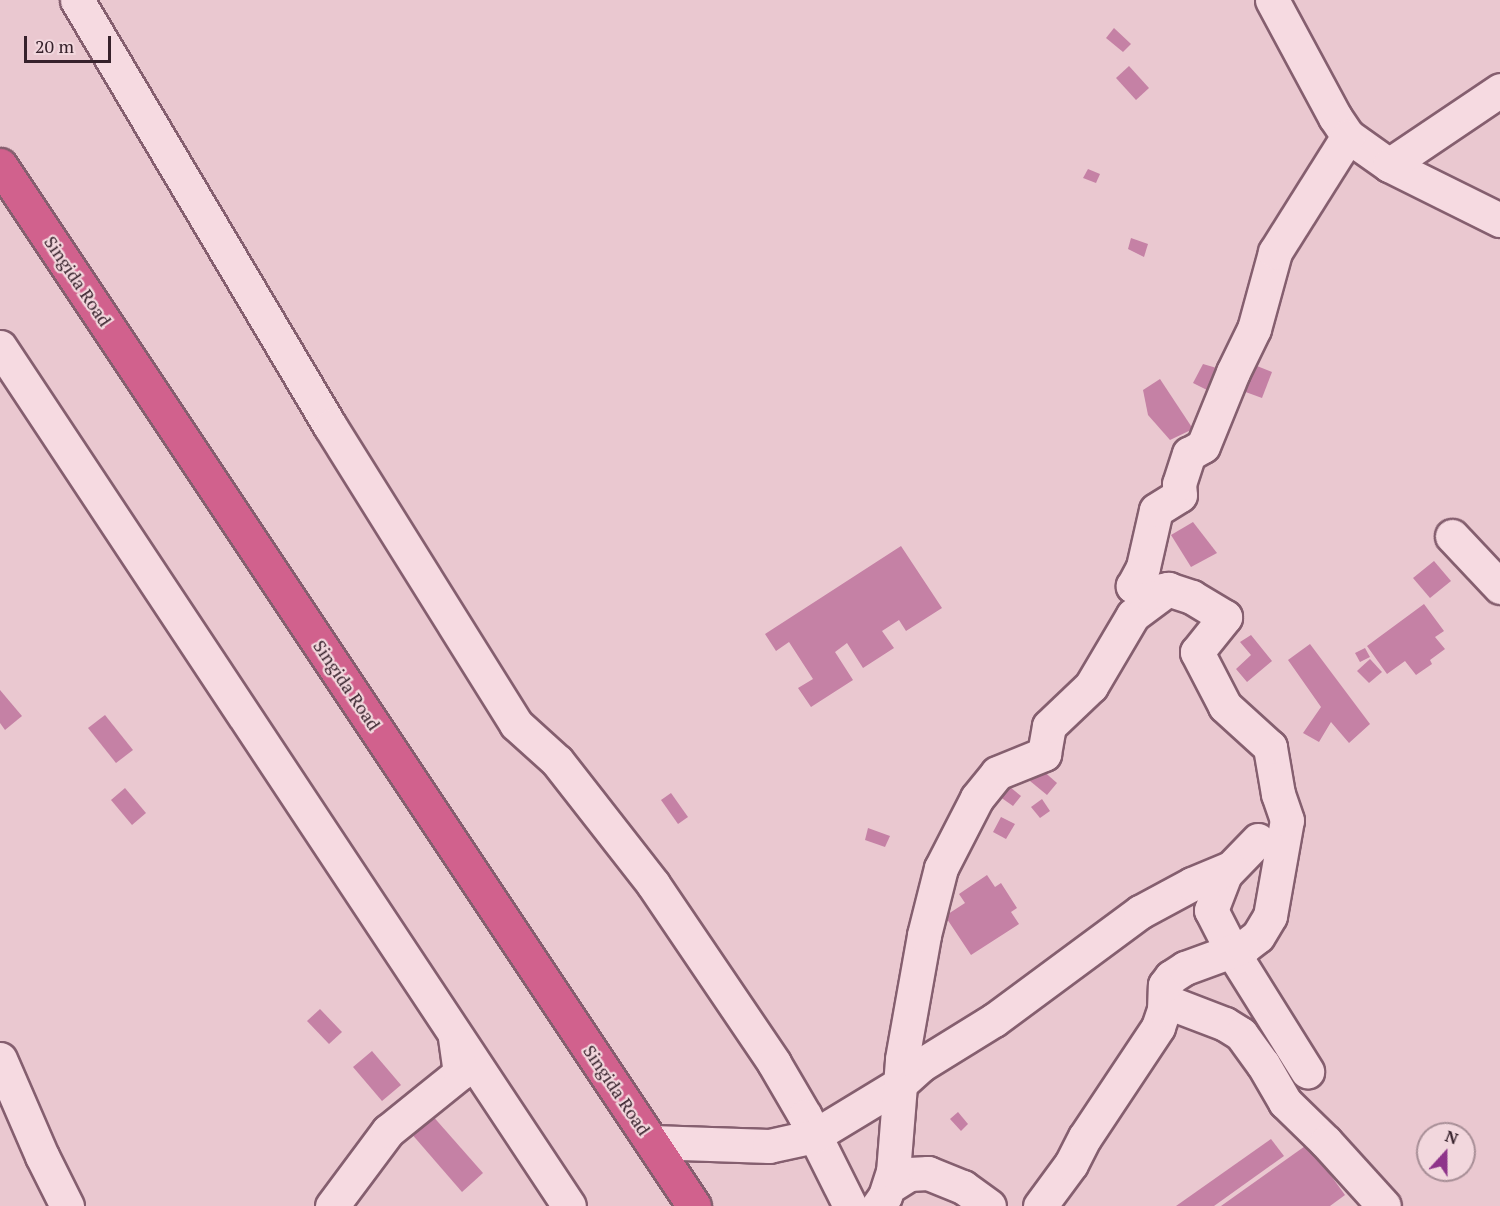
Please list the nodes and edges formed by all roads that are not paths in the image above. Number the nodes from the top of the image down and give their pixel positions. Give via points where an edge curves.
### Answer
1 (76, 0) edge
2 (1272, 0) edge
3 (1500, 90) edge
4 (1348, 136) junction
5 (0, 165) edge
6 (1389, 165) junction
7 (1500, 220) edge
8 (0, 347) edge
9 (1452, 536) dead end
10 (1500, 587) edge
11 (1168, 589) junction
12 (1258, 840) dead end
13 (1230, 868) junction
14 (1232, 951) junction
15 (1165, 1001) junction
16 (454, 1036) junction
17 (0, 1059) edge
18 (1307, 1071) dead end
19 (900, 1084) junction
20 (814, 1136) junction
21 (652, 1142) junction
22 (884, 1196) edge
23 (68, 1206) edge
24 (332, 1206) edge
25 (570, 1206) edge
26 (694, 1206) edge
27 (850, 1206) edge
28 (989, 1206) edge
29 (1040, 1206) edge
30 (1384, 1206) edge

1 - 20 street via 330,426 516,724 557,761 653,884 774,1064
2 - 4 street
3 - 6 street
4 - 6 street
4 - 11 street via 1275,252 1254,329 1203,446 1189,454 1179,484 1180,495 1156,510 1143,567 1133,586 1148,593
5 - 21 highway, Singida Road
6 - 7 street
8 - 16 street
9 - 10 street
11 - 14 street via 1192,597 1225,617 1197,652 1225,706 1270,747 1287,820 1270,916 1258,936
11 - 19 street via 1132,615 1091,686 1049,726 1044,754 997,773 977,798 957,834 932,895
12 - 13 street
13 - 14 street via 1211,910
13 - 19 street via 1140,912 994,1020 921,1065
14 - 15 street via 1171,977 1165,986
14 - 18 street
15 - 29 street via 1158,1027
15 - 30 street via 1241,1034 1285,1102
16 - 24 street via 460,1073 387,1131
16 - 25 street
17 - 23 street
19 - 20 street
19 - 22 street via 893,1172
20 - 21 street via 769,1146
20 - 27 street
21 - 26 highway, Singida Road
22 - 28 street via 909,1174 928,1173 963,1188

